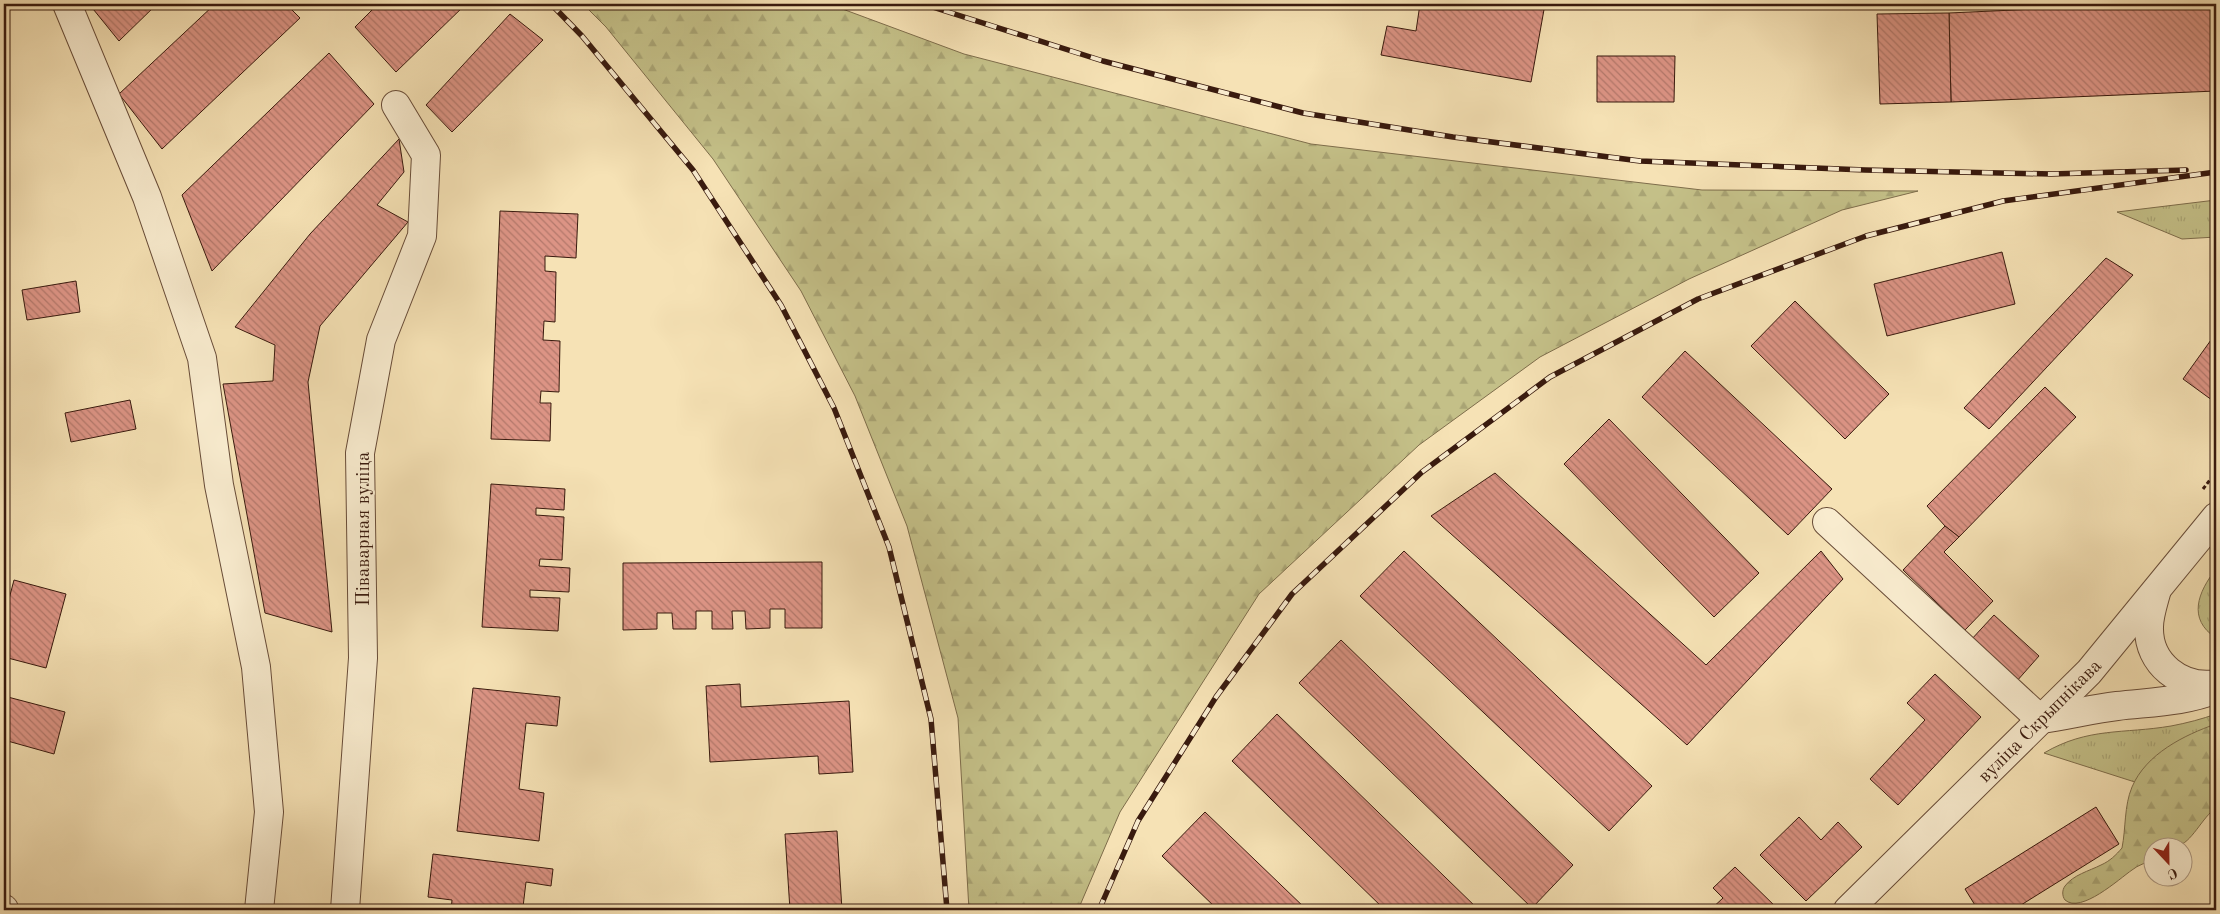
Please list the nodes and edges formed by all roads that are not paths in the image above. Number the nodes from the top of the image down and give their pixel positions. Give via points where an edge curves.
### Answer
1 (67, 4) edge
2 (396, 104) dead end
3 (2216, 517) edge
4 (1827, 522) dead end
5 (2158, 589) junction
6 (2216, 684) edge
7 (2216, 689) edge
8 (2040, 719) junction
9 (259, 910) edge
10 (345, 910) edge
11 (1848, 910) edge

1 - 9 street via 147,197 202,358 220,485 256,667 269,812
2 - 10 street, Піваварная вуліца via 426,155 422,236 381,340 360,453 363,658
3 - 5 street, вуліца Скрыпнікава
4 - 8 street
5 - 6 street via 2148,627 2150,644 2158,661 2172,675 2191,684
5 - 8 street, вуліца Скрыпнікава via 2089,672
7 - 8 street via 2188,698
8 - 11 street, вуліца Скрыпнікава

